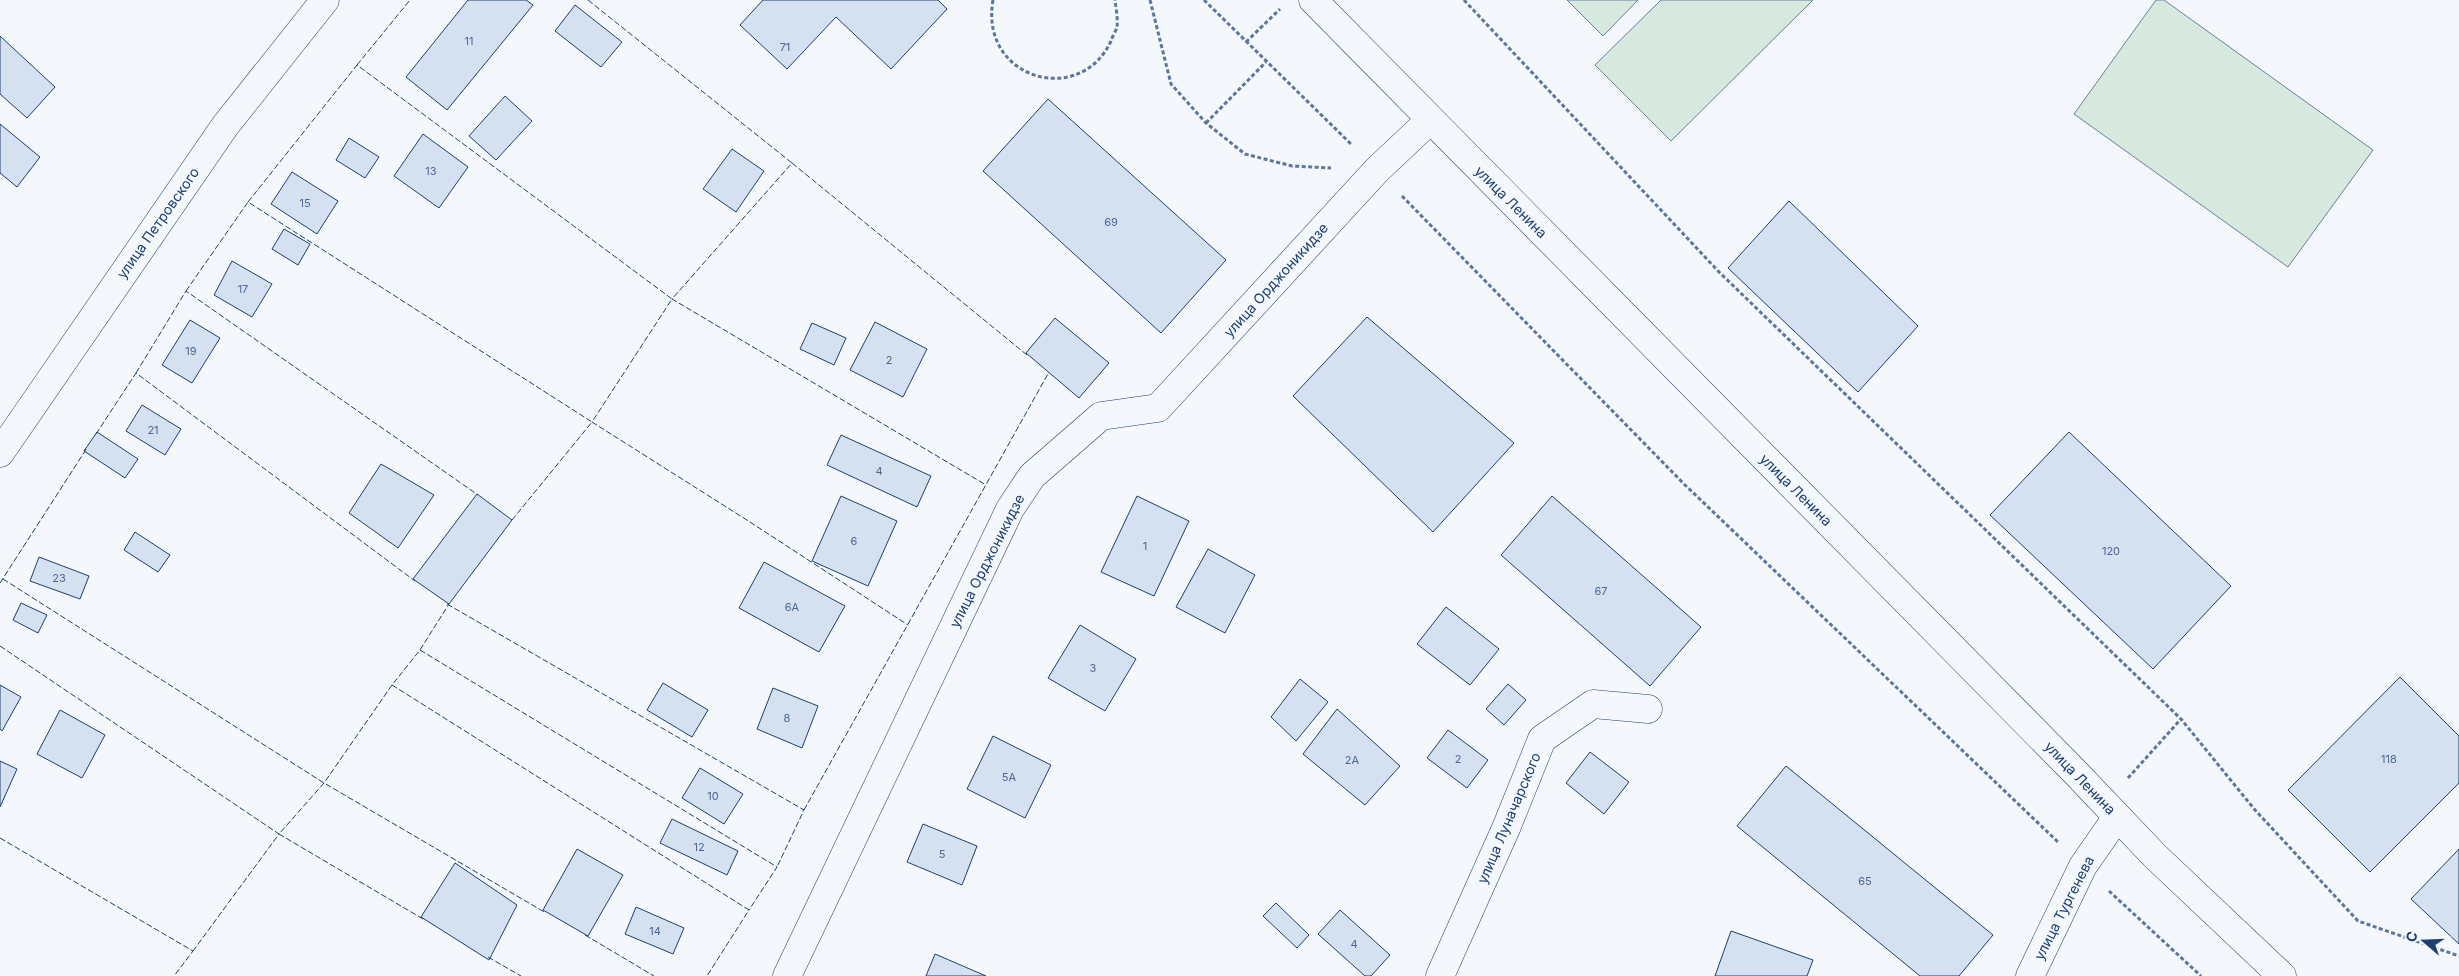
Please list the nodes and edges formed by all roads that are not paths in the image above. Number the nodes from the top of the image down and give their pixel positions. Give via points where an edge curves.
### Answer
1 (325, 0) edge
2 (1312, 0) edge
3 (1430, 120) junction
4 (0, 453) edge
5 (1648, 709) dead end
6 (2117, 817) junction
7 (787, 976) edge
8 (1440, 976) edge
9 (2030, 976) edge
10 (2282, 976) edge

1 - 4 street, улица Петровского via 225,126
2 - 3 street, улица Ленина
3 - 6 street, улица Ленина
3 - 7 street, улица Орджоникидзе via 1377,170 1158,408 1101,416 1032,476 1010,509
5 - 8 street, улица Луначарского via 1593,704 1542,739
6 - 9 street, улица Тургенева via 2083,866
6 - 10 street, улица Ленина

